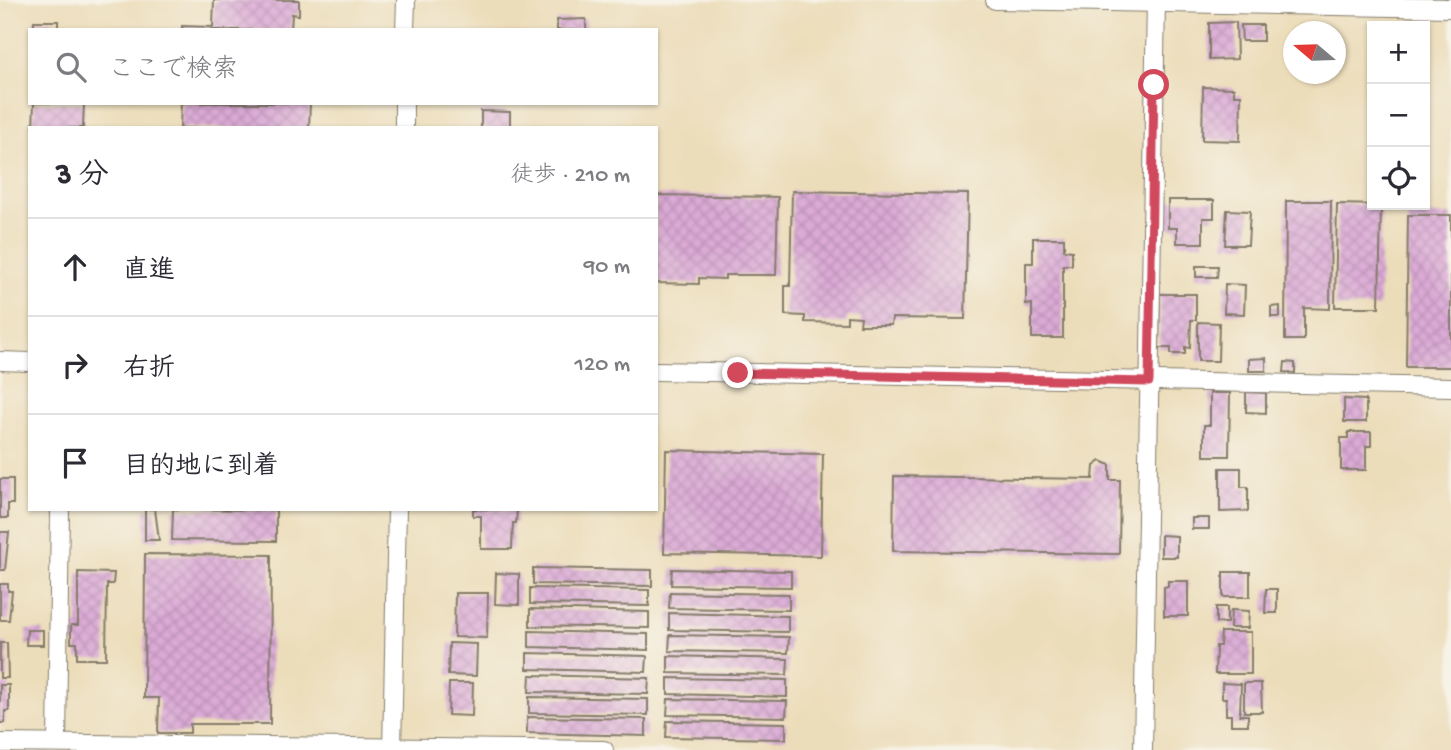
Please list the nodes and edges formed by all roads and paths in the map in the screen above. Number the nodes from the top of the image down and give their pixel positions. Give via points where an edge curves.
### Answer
1 (405, 0) edge
2 (995, 0) edge
3 (1156, 2) edge
4 (1451, 8) edge
5 (405, 28) edge
6 (404, 105) edge
7 (404, 126) edge
8 (0, 361) edge
9 (28, 362) edge
10 (658, 371) edge
11 (1149, 382) junction
12 (1451, 387) edge
13 (60, 511) edge
14 (397, 511) edge
15 (0, 743) edge
16 (57, 743) junction
17 (392, 748) edge
18 (604, 750) edge
19 (1143, 750) edge

1 - 5 street
2 - 3 street
3 - 4 street
3 - 11 street
6 - 7 street
8 - 9 street
10 - 11 street
11 - 12 street
11 - 19 street
13 - 16 street
14 - 17 street
15 - 16 street
16 - 17 street
17 - 18 street

